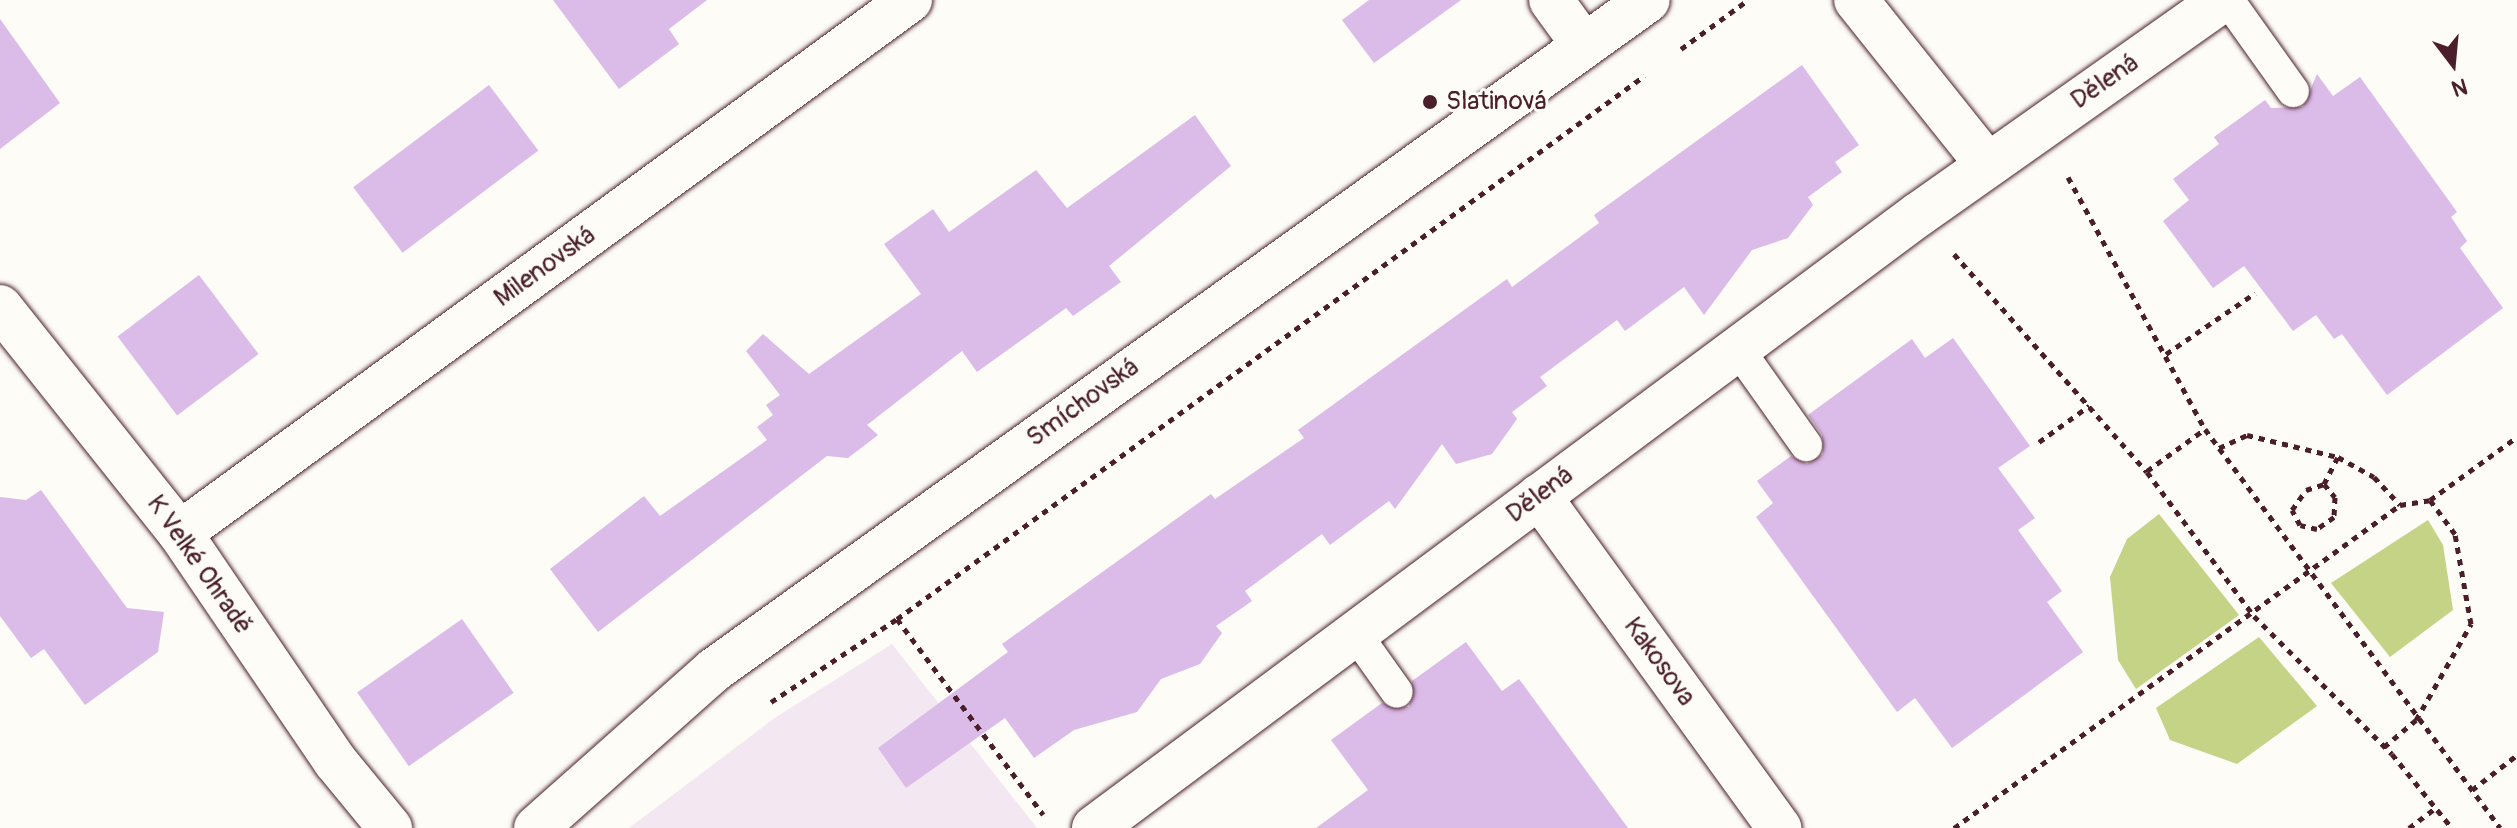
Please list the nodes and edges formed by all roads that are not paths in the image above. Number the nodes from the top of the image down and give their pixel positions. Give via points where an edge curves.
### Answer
1 (910, 0) edge
2 (1551, 0) edge
3 (1648, 0) edge
4 (1856, 0) edge
5 (2225, 0) edge
6 (1583, 44) junction
7 (2293, 91) dead end
8 (1987, 164) junction
9 (0, 307) edge
10 (1738, 349) junction
11 (1806, 445) dead end
12 (1539, 496) junction
13 (180, 533) junction
14 (1355, 633) junction
15 (1397, 692) dead end
16 (390, 828) edge
17 (536, 828) edge
18 (1094, 828) edge
19 (1779, 828) edge

1 - 13 street, Milenovská
2 - 6 street
3 - 6 street, Smíchovská
4 - 8 street
5 - 7 lane
5 - 8 street, Dělená
6 - 17 street, Smíchovská via 714,670
8 - 10 street, Dělená
9 - 13 street, K Velké Ohradě
10 - 11 lane
10 - 12 street, Dělená
12 - 14 street, Dělená
12 - 19 street, Kakosova
13 - 16 street, K Velké Ohradě via 335,761
14 - 15 lane
14 - 18 street, Dělená

